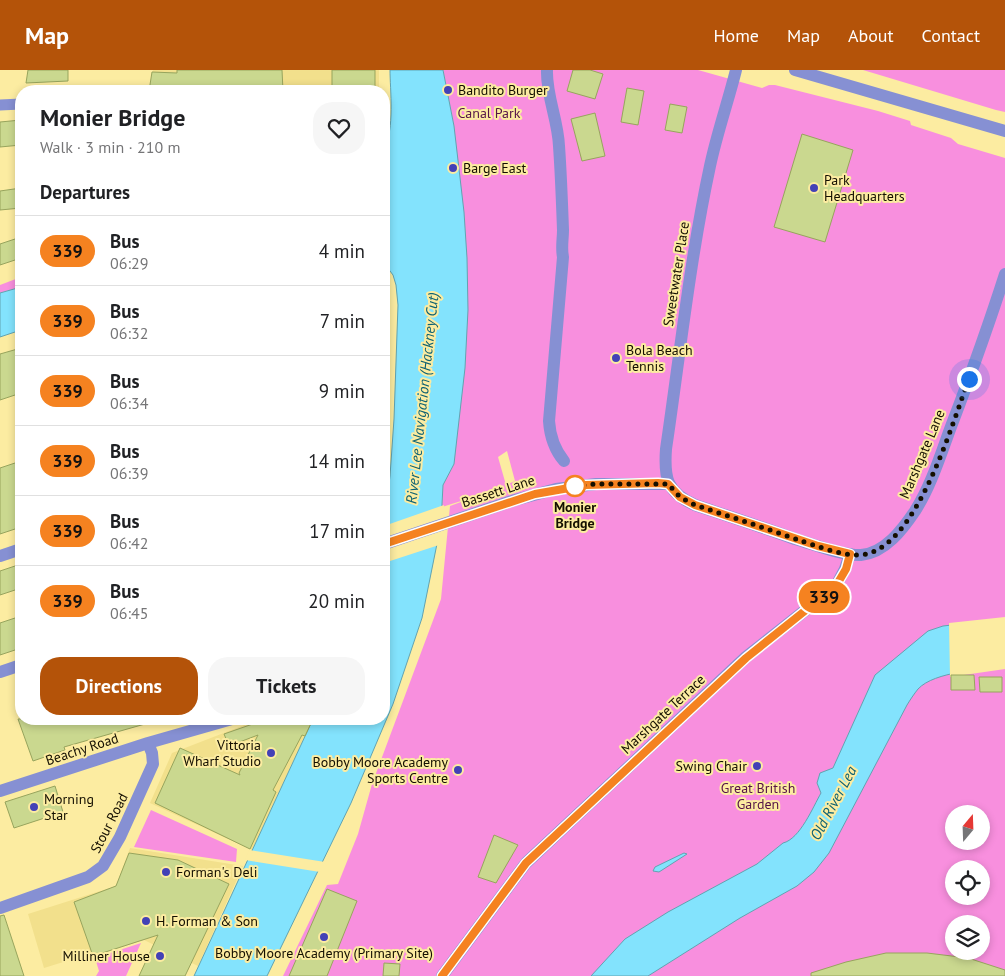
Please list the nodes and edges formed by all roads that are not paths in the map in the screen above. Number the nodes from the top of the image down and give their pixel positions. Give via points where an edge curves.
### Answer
1 (547, 70) edge
2 (736, 70) edge
3 (795, 70) edge
4 (15, 105) edge
5 (0, 106) edge
6 (1005, 131) edge
7 (1005, 274) edge
8 (564, 461) dead end
9 (668, 484) junction
10 (390, 542) edge
11 (15, 551) edge
12 (850, 554) junction
13 (0, 556) edge
14 (15, 666) edge
15 (0, 672) edge
16 (211, 725) edge
17 (148, 743) junction
18 (0, 791) edge
19 (0, 908) edge
20 (442, 976) edge

1 - 8 street via 558,128 563,232 548,421 554,445
2 - 9 street, Sweetwater Place via 710,166 691,268 666,449
3 - 6 street
4 - 5 street
7 - 12 street, Marshgate Lane via 972,371 924,494 903,527 882,547 873,553
9 - 10 street, Bassett Lane via 596,484 535,494
9 - 12 street via 680,497 695,505
11 - 13 street
12 - 20 street, Marshgate Terrace via 836,586 746,658 526,863
14 - 15 street
16 - 17 street, Beachy Road
17 - 18 street, Beachy Road
17 - 19 street, Stour Road via 153,764 120,838 103,866 88,877

